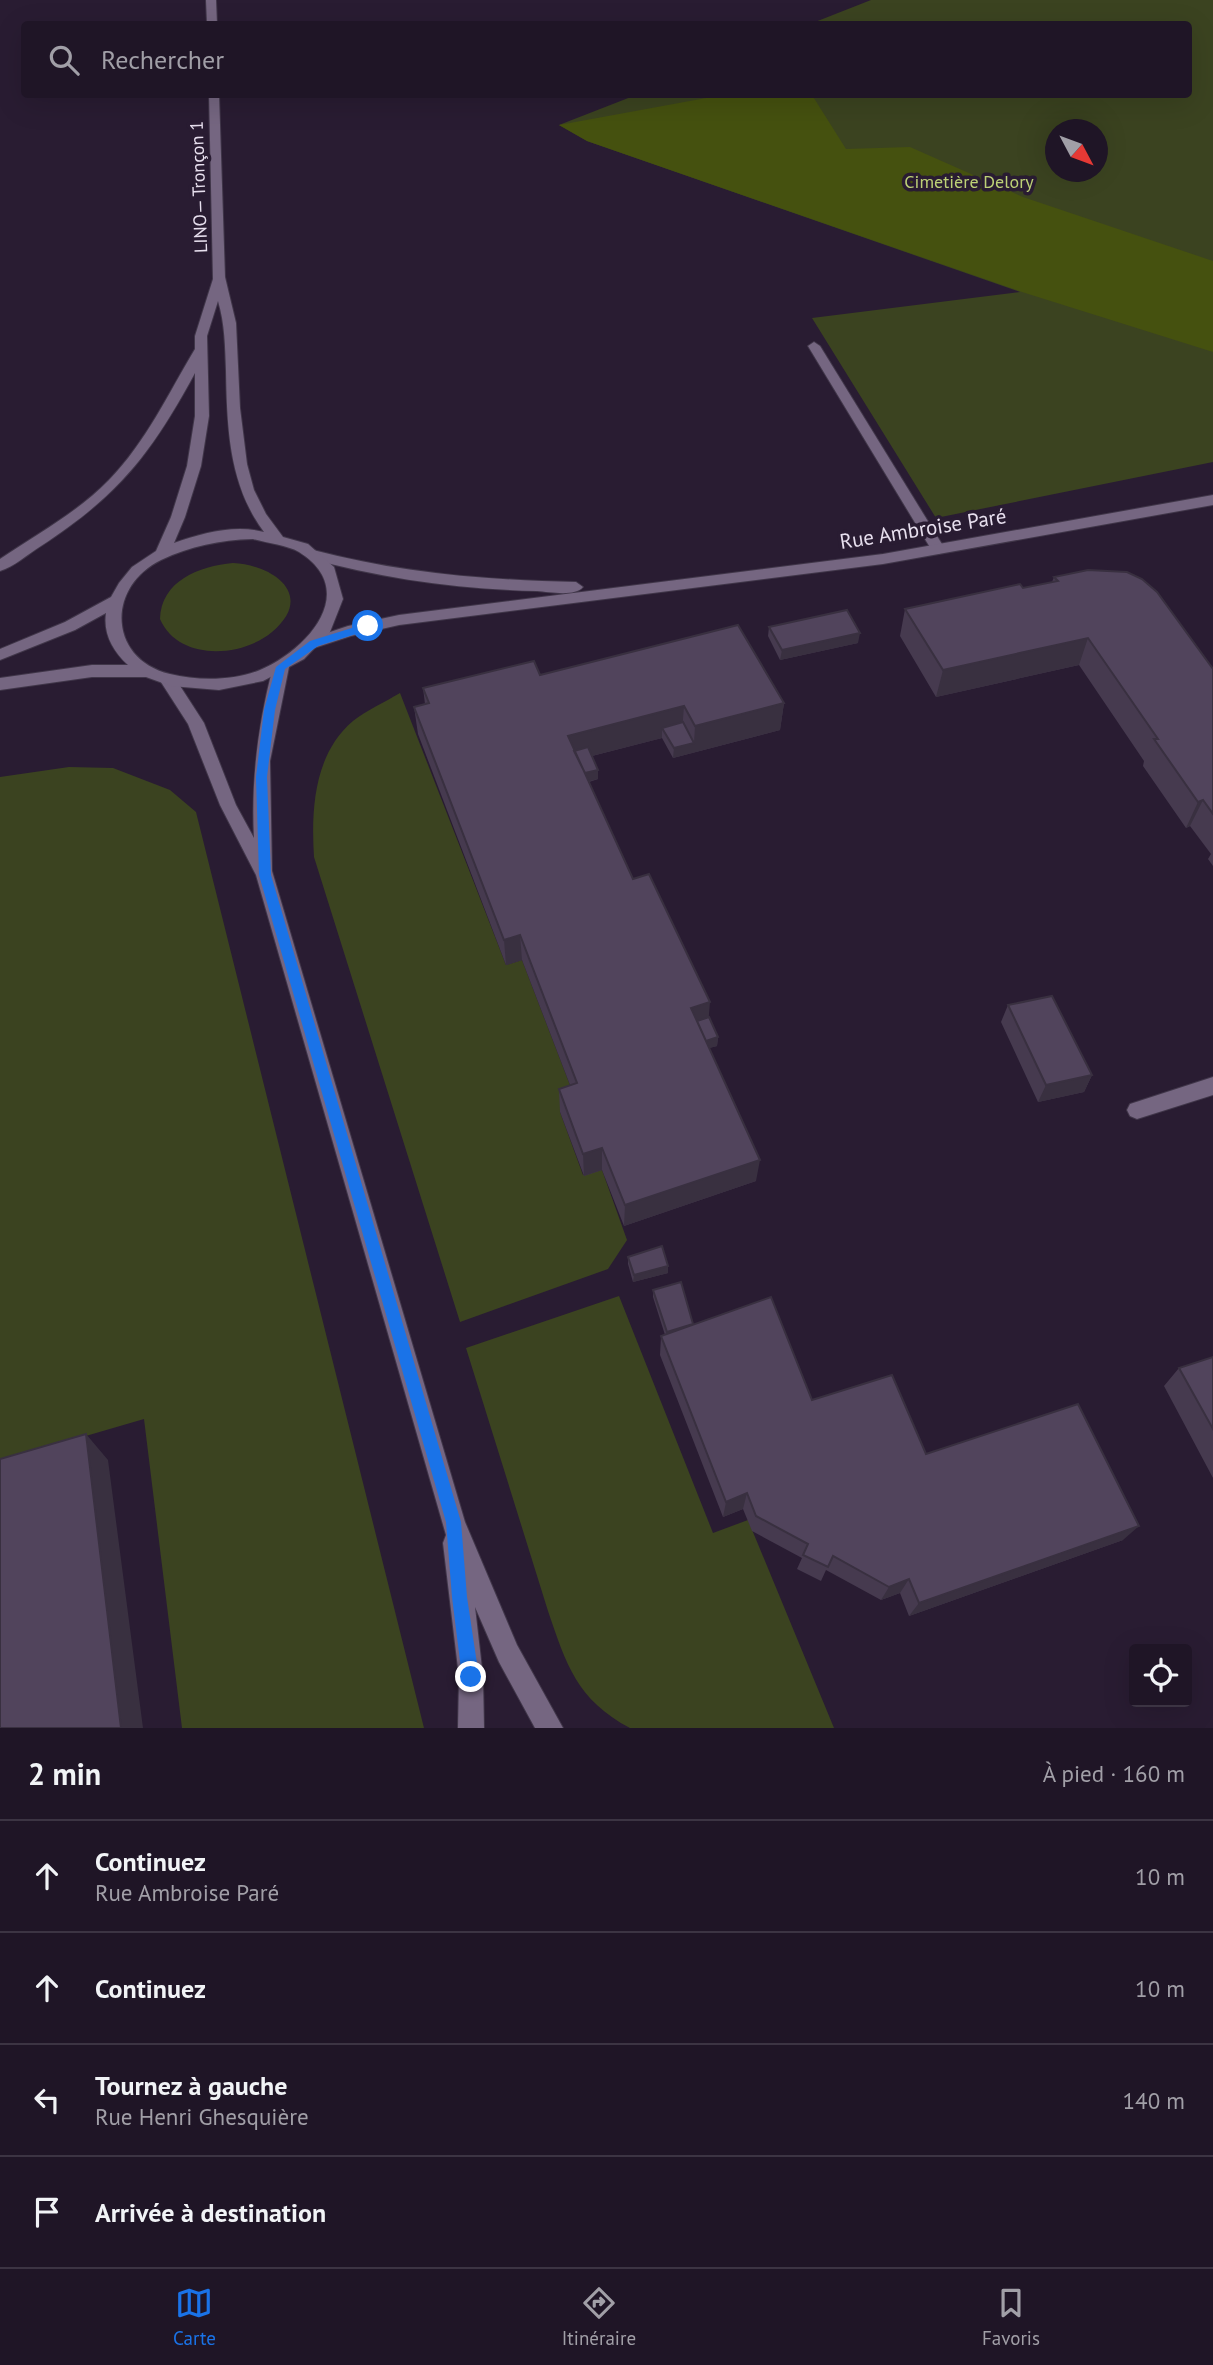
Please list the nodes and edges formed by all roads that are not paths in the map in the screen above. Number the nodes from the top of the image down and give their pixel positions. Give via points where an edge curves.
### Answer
1 (211, 0) edge
2 (212, 21) edge
3 (214, 98) edge
4 (219, 279) junction
5 (814, 346) dead end
6 (200, 351) junction
7 (1213, 500) edge
8 (276, 538) junction
9 (938, 549) junction
10 (161, 555) junction
11 (313, 555) junction
12 (0, 566) edge
13 (639, 588) junction
14 (116, 601) junction
15 (314, 643) junction
16 (0, 655) edge
17 (281, 667) junction
18 (147, 671) junction
19 (167, 679) junction
20 (0, 684) edge
21 (265, 875) junction
22 (1213, 1086) edge
23 (1137, 1110) dead end
24 (453, 1522) junction
25 (471, 1728) edge
26 (550, 1728) edge

1 - 2 main road
3 - 4 main road, LINO— Tronçon 1
4 - 6 main road via 203,323
4 - 8 main road via 230,322 235,435 243,475 253,507
5 - 9 main road
6 - 10 main road via 201,433 185,499
6 - 12 main road via 127,469 82,509
7 - 9 main road, Rue Ambroise Paré
8 - 10 main road via 218,536
8 - 11 main road
9 - 13 main road, Rue Ambroise Paré
10 - 14 main road via 133,576
11 - 13 main road, Rue Ambroise Paré via 364,570 492,586
11 - 15 main road via 335,588 327,628
13 - 15 main road, Rue Ambroise Paré via 399,620
14 - 16 main road
14 - 18 main road via 115,636 123,652
15 - 17 main road
17 - 19 main road via 224,684
17 - 21 main road via 261,777
18 - 19 main road
18 - 20 main road via 92,671
19 - 21 main road via 196,723 228,805
21 - 24 main road
22 - 23 main road
24 - 25 main road via 471,1677
24 - 26 main road via 483,1601

